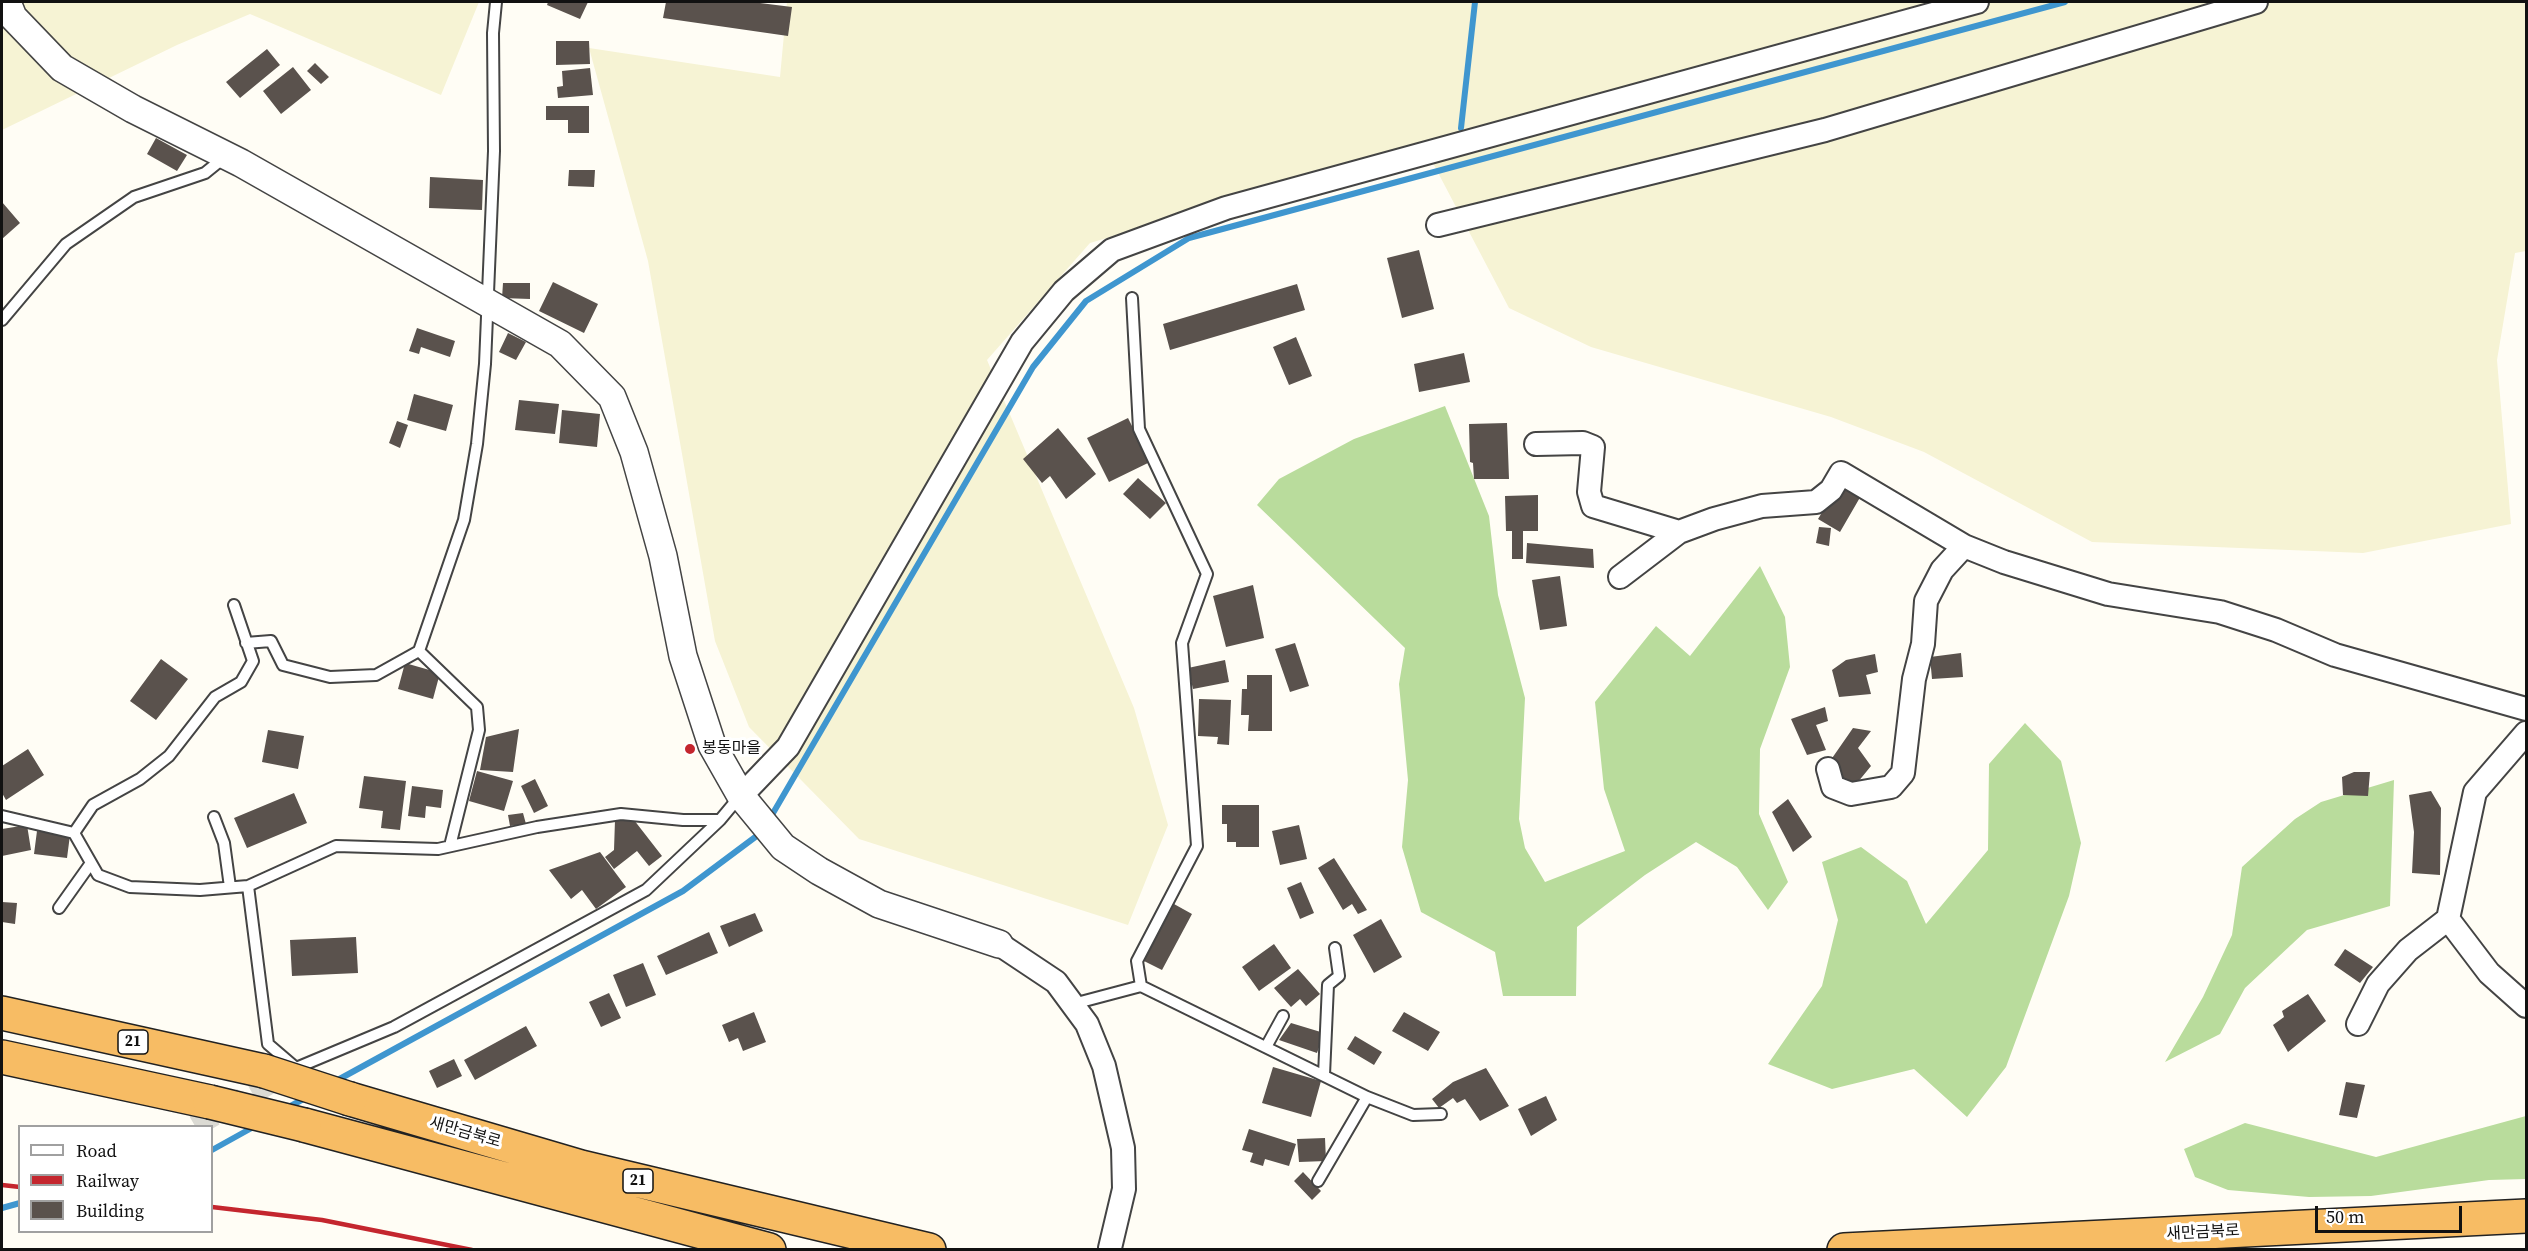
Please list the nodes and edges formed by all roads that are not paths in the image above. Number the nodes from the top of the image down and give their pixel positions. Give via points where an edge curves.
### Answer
1 (7, 2) edge
2 (496, 2) edge
3 (1977, 2) edge
4 (2256, 2) edge
5 (227, 156) junction
6 (1438, 225) dead end
7 (1132, 298) dead end
8 (487, 303) junction
9 (2, 320) edge
10 (1536, 444) dead end
11 (1679, 532) junction
12 (1964, 546) junction
13 (1620, 577) dead end
14 (234, 605) dead end
15 (246, 643) junction
16 (419, 651) junction
17 (2526, 710) edge
18 (2526, 733) edge
19 (1828, 769) dead end
20 (741, 796) junction
21 (2, 816) edge
22 (214, 817) dead end
23 (720, 820) junction
24 (74, 833) junction
25 (450, 846) junction
26 (91, 863) junction
27 (248, 886) junction
28 (230, 887) junction
29 (59, 908) dead end
30 (2448, 919) junction
31 (999, 944) joint
32 (1335, 948) dead end
33 (1141, 986) junction
34 (1073, 1004) junction
35 (2526, 1006) edge
36 (2, 1012) edge
37 (1283, 1016) dead end
38 (2358, 1024) dead end
39 (1266, 1047) junction
40 (2, 1057) edge
41 (1324, 1075) junction
42 (1367, 1097) junction
43 (1441, 1114) dead end
44 (1317, 1181) dead end
45 (2526, 1216) edge
46 (1110, 1248) edge
47 (769, 1250) edge
48 (929, 1250) edge
49 (1844, 1250) edge

1 - 5 street via 14,17 62,68
2 - 8 lane
3 - 20 street via 1226,208 1112,250 1064,291 1022,342 788,747
4 - 6 street via 1825,130
5 - 8 street
5 - 9 lane via 205,173 135,197 66,244
7 - 33 lane via 1138,429 1207,574 1182,643 1197,846 1137,961
8 - 16 lane via 478,432 464,520
8 - 20 street via 560,344 612,397 634,452 663,556 682,656 712,745
10 - 11 street via 1583,443 1593,447 1589,492 1593,506
11 - 12 street via 1762,506 1816,502 1831,490 1841,473
11 - 13 street
12 - 17 street via 2108,594 2220,612 2335,655
12 - 19 street via 1942,570 1926,601 1903,773 1891,787 1851,794 1833,788
14 - 15 lane
15 - 16 lane via 271,641 283,665 330,677 376,675
15 - 24 lane via 253,662 241,682 215,697 169,756 140,779 93,805
16 - 25 lane via 477,707 479,730
18 - 30 street via 2475,792
20 - 23 lane
20 - 31 street via 783,847 819,872 879,904
21 - 24 lane
22 - 28 lane via 224,843
23 - 25 lane via 621,814 537,826
23 - 27 lane via 645,890 394,1027 296,1068 268,1044
24 - 26 lane
25 - 27 lane via 336,846
26 - 28 lane via 98,875 130,887
26 - 29 lane
27 - 28 lane
30 - 35 street via 2489,973
30 - 38 street via 2408,950 2379,984
31 - 34 street via 1056,982
32 - 41 lane via 1339,976 1328,985
33 - 34 lane
33 - 39 lane
34 - 46 street via 1087,1024 1104,1066 1123,1148 1124,1189
36 - 48 highway, 새만금북로 / 21, bridge via 264,1071 581,1167
37 - 39 lane
39 - 41 lane
40 - 47 highway, 새만금북로 / 21, bridge via 304,1125
41 - 42 lane
42 - 43 lane via 1413,1115
42 - 44 lane
45 - 49 highway, 새만금북로

